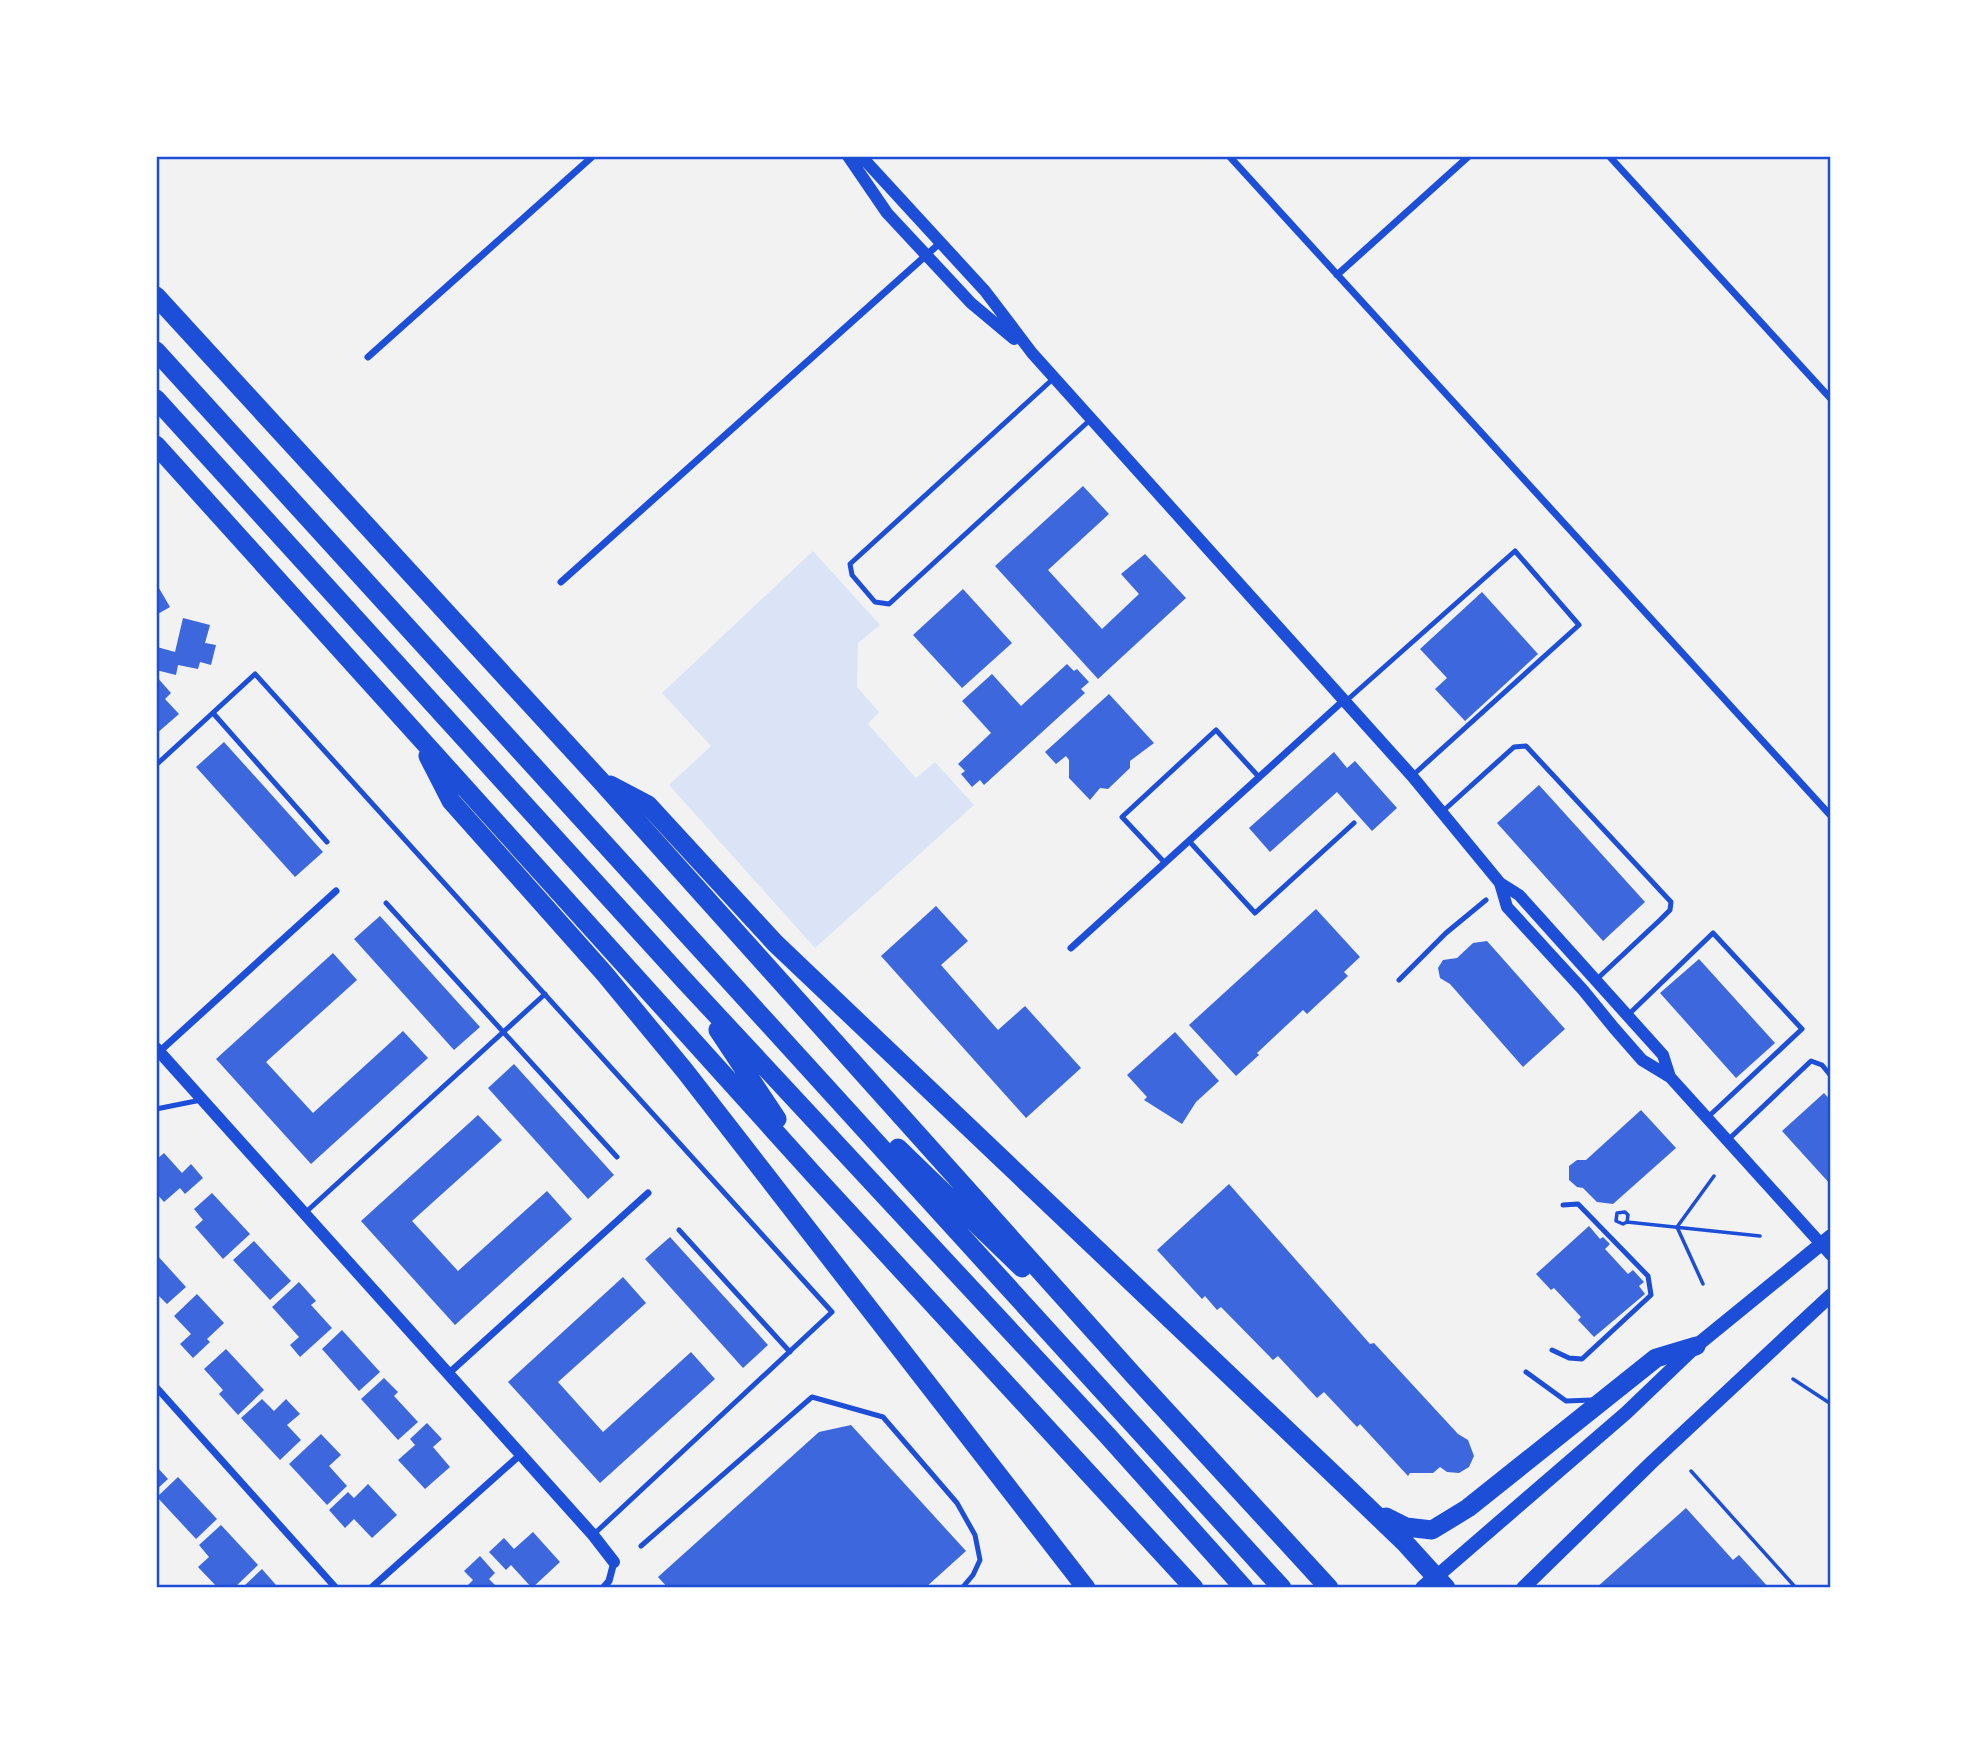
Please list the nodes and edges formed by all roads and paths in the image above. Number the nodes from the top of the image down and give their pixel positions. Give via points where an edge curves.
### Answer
1 (593, 156) edge
2 (848, 156) edge
3 (861, 156) edge
4 (1229, 156) edge
5 (1469, 156) edge
6 (1608, 156) edge
7 (941, 242) junction
8 (926, 255) junction
9 (1337, 275) junction
10 (156, 296) edge
11 (156, 351) edge
12 (1032, 353) junction
13 (368, 357) dead end
14 (1054, 378) junction
15 (156, 399) edge
16 (1831, 399) edge
17 (1091, 419) junction
18 (156, 445) edge
19 (561, 582) dead end
20 (1345, 700) junction
21 (213, 713) junction
22 (415, 730) junction
23 (156, 765) edge
24 (1412, 776) junction
25 (1259, 777) junction
26 (600, 780) junction
27 (1442, 812) junction
28 (1831, 816) edge
29 (1354, 824) dead end
30 (1189, 841) junction
31 (327, 842) dead end
32 (1164, 863) junction
33 (1500, 883) junction
34 (336, 891) dead end
35 (1486, 900) dead end
36 (386, 903) dead end
37 (1071, 948) dead end
38 (684, 980) junction
39 (1399, 980) dead end
40 (1595, 980) junction
41 (545, 994) junction
42 (1627, 1016) junction
43 (767, 1021) junction
44 (504, 1032) junction
45 (158, 1050) edge
46 (1831, 1076) edge
47 (1670, 1077) junction
48 (202, 1100) junction
49 (156, 1109) edge
50 (1709, 1117) junction
51 (1729, 1139) junction
52 (617, 1157) dead end
53 (815, 1176) junction
54 (1714, 1176) dead end
55 (648, 1193) dead end
56 (1563, 1205) dead end
57 (303, 1214) junction
58 (1627, 1222) dead end
59 (1677, 1227) junction
60 (679, 1230) dead end
61 (1760, 1236) dead end
62 (1828, 1245) edge
63 (1703, 1284) dead end
64 (1831, 1295) edge
65 (1696, 1346) junction
66 (1552, 1350) dead end
67 (790, 1352) junction
68 (1526, 1372) dead end
69 (448, 1374) junction
70 (1136, 1378) junction
71 (1793, 1379) dead end
72 (156, 1387) edge
73 (1606, 1399) junction
74 (1831, 1404) edge
75 (520, 1455) junction
76 (1691, 1471) dead end
77 (1369, 1508) junction
78 (593, 1535) junction
79 (641, 1546) dead end
80 (614, 1562) joint
81 (1435, 1584) edge
82 (336, 1588) edge
83 (372, 1588) edge
84 (603, 1588) edge
85 (962, 1588) edge
86 (1086, 1588) edge
87 (1194, 1588) edge
88 (1244, 1588) edge
89 (1282, 1588) edge
90 (1329, 1588) edge
91 (1523, 1588) edge
92 (1796, 1588) edge

1 - 13 street
2 - 8 street via 887,213
3 - 7 street
4 - 9 street
5 - 9 street
6 - 16 street
7 - 8 street
7 - 12 street
8 - 12 street via 971,303
8 - 19 street
9 - 28 street
10 - 26 highway
11 - 43 highway
12 - 14 street
14 - 17 street
14 - 17 lane via 850,564 852,575 875,602 889,604 901,595
15 - 38 highway
17 - 20 street
18 - 22 highway
20 - 24 street
20 - 24 lane via 1515,551 1579,625
20 - 25 street
21 - 23 lane
21 - 31 lane
21 - 41 lane via 255,674
22 - 53 highway
22 - 86 highway via 451,801 685,1071
24 - 27 street
25 - 30 street
25 - 32 lane via 1216,730 1122,817
26 - 70 highway
26 - 77 highway via 648,804 775,943
27 - 33 street
27 - 40 lane via 1514,747 1526,746 1671,902 1670,910
29 - 30 lane via 1255,913
30 - 32 street
32 - 37 street
33 - 40 street via 1519,895
33 - 47 street via 1507,907 1642,1060
34 - 45 street
35 - 39 lane
36 - 44 lane
38 - 53 highway
38 - 88 highway
40 - 42 street
41 - 44 lane
41 - 67 lane via 832,1312
42 - 47 street via 1663,1055
42 - 50 lane via 1713,933 1802,1029
43 - 70 highway
43 - 89 highway
44 - 52 lane
44 - 57 lane
45 - 48 street
46 - 51 lane via 1822,1065 1811,1062
47 - 50 street
48 - 49 lane
48 - 57 street
50 - 51 street
51 - 62 street
53 - 87 highway
54 - 59 path
55 - 69 street
56 - 66 lane via 1578,1204 1595,1221 1648,1276 1651,1295 1582,1359
57 - 69 street
58 - 59 path
59 - 61 path
59 - 63 path
60 - 67 lane
62 - 65 main road
64 - 91 main road
65 - 73 highway via 1656,1359
65 - 81 main road
67 - 78 lane
68 - 73 lane via 1566,1401
69 - 75 street
70 - 90 highway
71 - 74 path
72 - 82 street
73 - 77 highway via 1468,1508 1432,1530 1406,1527
75 - 78 street
75 - 83 street
76 - 92 path
77 - 81 highway
78 - 80 street
79 - 85 lane via 811,1397 883,1417 957,1503 975,1535 980,1560
80 - 84 street

